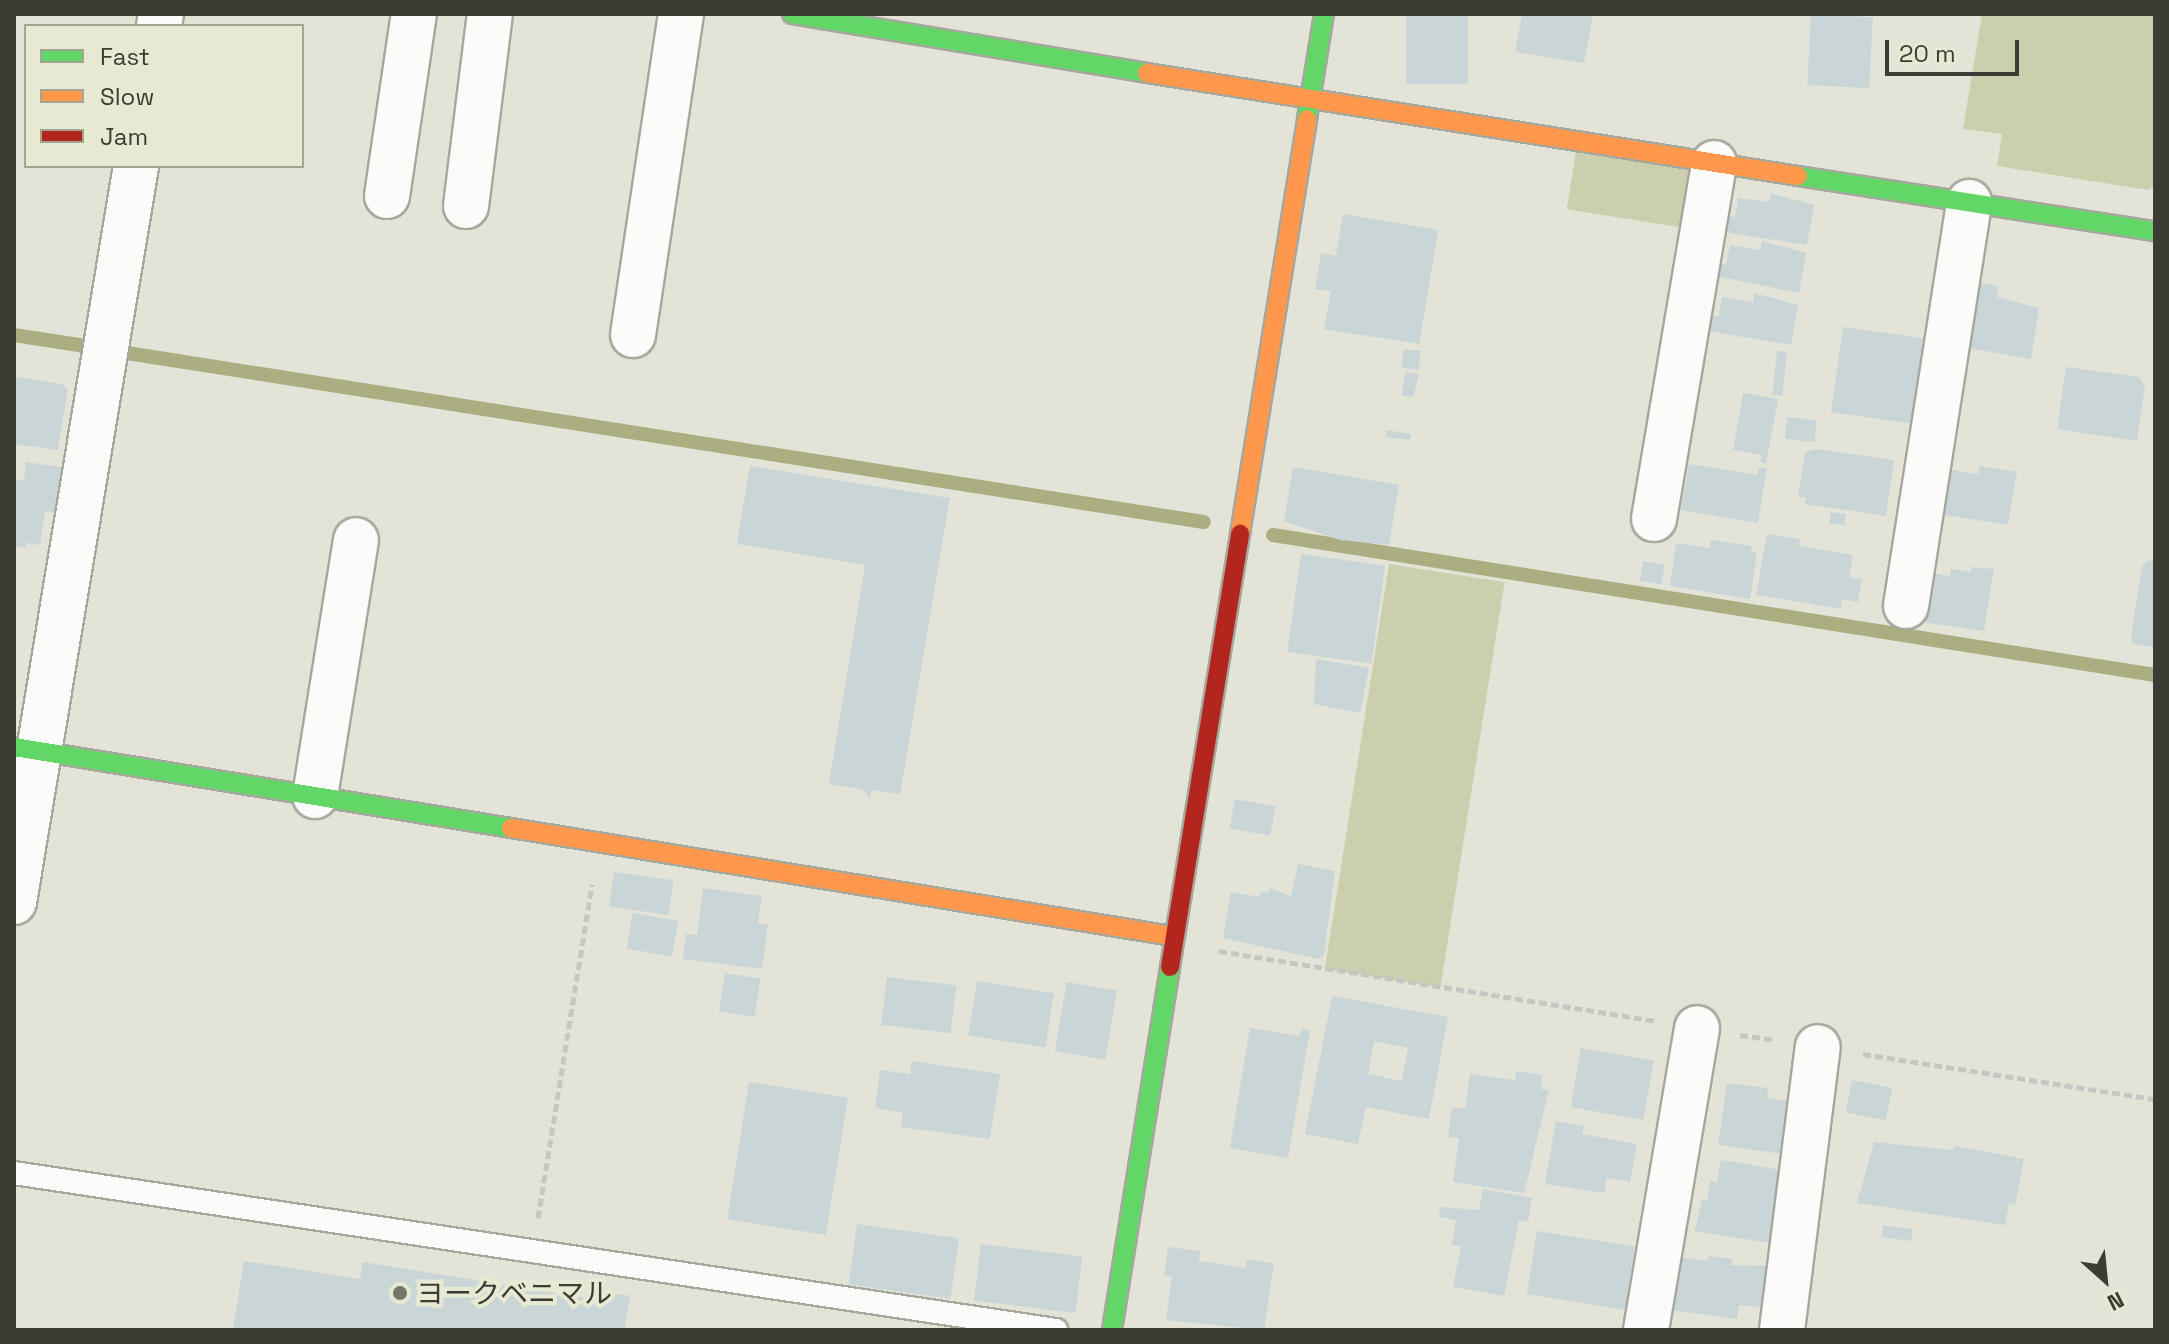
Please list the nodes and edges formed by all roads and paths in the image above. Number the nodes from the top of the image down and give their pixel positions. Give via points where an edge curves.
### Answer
1 (414, 14) edge
2 (490, 14) edge
3 (681, 14) edge
4 (792, 14) edge
5 (1324, 14) edge
6 (943, 26) edge
7 (1311, 101) junction
8 (1714, 163) junction
9 (136, 168) edge
10 (387, 196) dead end
11 (1969, 202) junction
12 (466, 206) dead end
13 (2155, 231) edge
14 (633, 335) dead end
15 (1654, 519) dead end
16 (356, 540) dead end
17 (1906, 606) dead end
18 (26, 749) edge
19 (315, 796) junction
20 (599, 843) junction
21 (14, 902) edge
22 (1172, 936) junction
23 (1697, 1028) dead end
24 (1818, 1047) dead end
25 (14, 1173) edge
26 (533, 1251) junction
27 (1056, 1330) edge
28 (1112, 1330) edge
29 (1646, 1330) edge
30 (1782, 1330) edge

1 - 10 street
2 - 12 street
3 - 14 street
4 - 6 street
5 - 7 street
6 - 7 street
7 - 8 street
7 - 22 street
8 - 11 street
8 - 15 street
9 - 18 street
11 - 13 street
11 - 17 street
16 - 19 street
18 - 19 street
18 - 21 street
19 - 20 street
20 - 22 street
20 - 26 path
22 - 28 street
23 - 29 street
24 - 30 street
25 - 26 lane
26 - 27 lane

